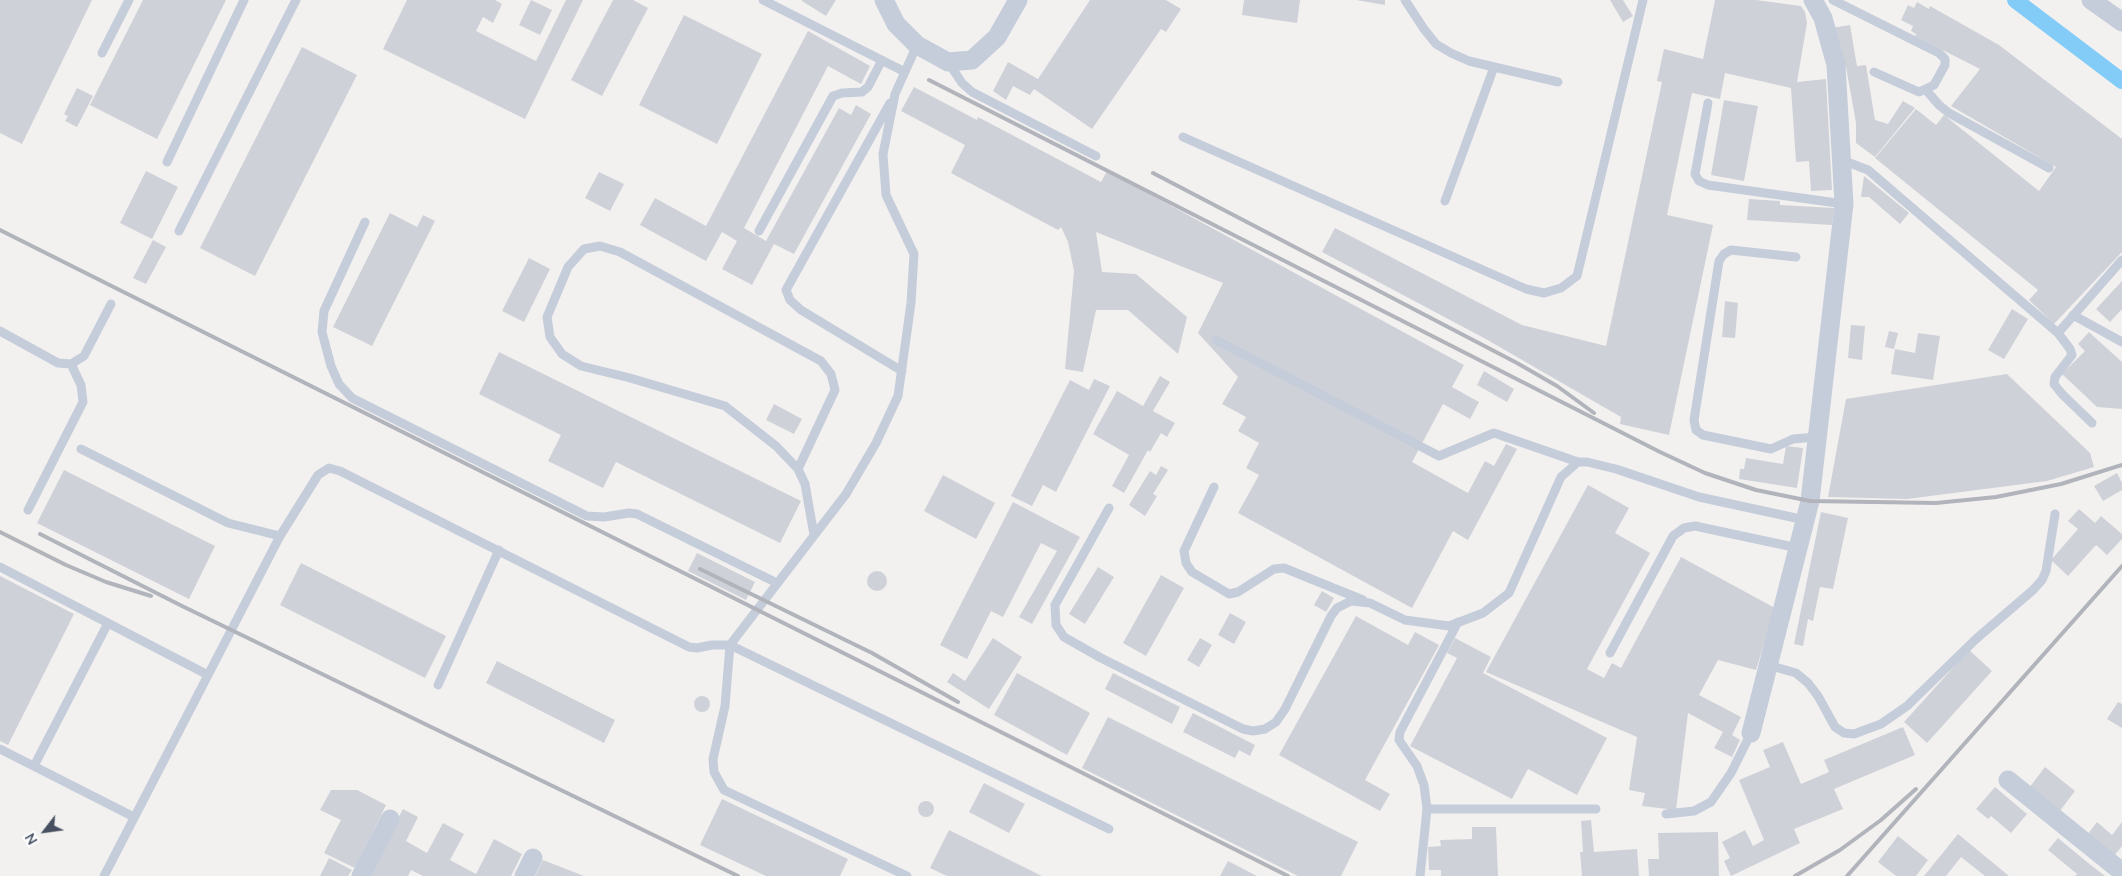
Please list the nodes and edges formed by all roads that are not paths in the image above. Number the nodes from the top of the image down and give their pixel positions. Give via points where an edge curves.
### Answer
1 (129, 0) edge
2 (244, 0) edge
3 (296, 0) edge
4 (763, 0) edge
5 (884, 0) edge
6 (1018, 0) edge
7 (1405, 0) edge
8 (1643, 0) edge
9 (1813, 0) edge
10 (1833, 0) edge
11 (2091, 0) edge
12 (2122, 22) edge
13 (917, 45) junction
14 (102, 53) dead end
15 (882, 60) junction
16 (948, 62) junction
17 (1494, 67) junction
18 (905, 72) junction
19 (1874, 72) dead end
20 (1558, 82) dead end
21 (1926, 90) junction
22 (895, 94) junction
23 (1708, 103) dead end
24 (1183, 137) dead end
25 (1096, 156) dead end
26 (1842, 160) junction
27 (166, 162) dead end
28 (2049, 168) dead end
29 (1445, 201) dead end
30 (1844, 204) junction
31 (365, 222) dead end
32 (179, 231) dead end
33 (759, 231) dead end
34 (1796, 257) dead end
35 (2122, 260) edge
36 (111, 304) dead end
37 (2074, 315) junction
38 (0, 331) edge
39 (2058, 333) junction
40 (1216, 340) dead end
41 (2122, 342) edge
42 (71, 364) junction
43 (902, 372) junction
44 (2092, 423) dead end
45 (1817, 437) junction
46 (81, 449) dead end
47 (1578, 462) junction
48 (798, 469) junction
49 (1214, 486) dead end
50 (1109, 508) dead end
51 (28, 510) dead end
52 (2055, 514) dead end
53 (1805, 520) junction
54 (814, 535) junction
55 (280, 536) junction
56 (1798, 548) junction
57 (499, 550) junction
58 (0, 567) edge
59 (777, 583) junction
60 (1370, 603) junction
61 (1458, 622) junction
62 (108, 623) junction
63 (730, 645) junction
64 (1610, 653) dead end
65 (1768, 665) junction
66 (208, 674) junction
67 (438, 685) dead end
68 (1751, 733) joint
69 (0, 749) edge
70 (34, 766) junction
71 (2008, 780) dead end
72 (1427, 809) junction
73 (1596, 809) dead end
74 (1666, 814) dead end
75 (134, 817) junction
76 (390, 819) dead end
77 (1109, 829) dead end
78 (533, 858) dead end
79 (2119, 864) edge
80 (104, 876) edge
81 (361, 876) edge
82 (524, 876) edge
83 (907, 876) edge
84 (1420, 876) edge

1 - 14 lane
2 - 27 lane
3 - 32 lane
4 - 15 lane
5 - 13 street via 896,24
6 - 16 street via 997,36 972,60
7 - 17 lane via 1436,44 1469,61
8 - 24 lane via 1577,276 1561,288 1544,292 1526,289
9 - 26 street via 1823,18 1836,65
10 - 21 lane via 1939,53 1945,59 1945,65 1934,85
11 - 12 street
13 - 16 street
13 - 18 lane
15 - 18 lane
15 - 33 lane via 862,92 834,96
16 - 25 lane via 972,92
17 - 20 lane
17 - 29 lane
18 - 22 lane
19 - 21 lane via 1919,92
21 - 28 lane via 1949,113
22 - 43 lane via 883,154 886,195 914,254
22 - 43 lane via 786,290 790,300 801,310
23 - 30 lane via 1695,174 1699,181 1708,185
26 - 30 street
26 - 39 lane via 1868,170
30 - 45 street
31 - 59 lane via 323,318 322,332 331,366 339,384 352,398 587,516 637,514
34 - 45 lane via 1731,250 1719,261 1694,420 1696,430 1703,435 1771,449 1793,439
35 - 37 lane
36 - 42 lane via 84,356
37 - 39 lane
37 - 41 lane
38 - 42 lane via 58,363
39 - 44 lane via 2072,355 2055,377 2054,384
40 - 47 lane via 1439,456 1494,433
42 - 51 lane via 81,385 83,402
43 - 54 lane via 898,396 876,443 846,494
45 - 53 street
46 - 55 lane via 228,524
47 - 53 lane via 1616,469 1699,497
47 - 61 lane via 1561,477 1509,593 1483,613
48 - 48 lane via 776,446 725,406 581,366 562,354 550,337 546,317 568,267 584,249 600,246 620,252 821,361 832,374 835,390
48 - 54 lane via 805,484
49 - 60 lane via 1184,552 1192,572 1229,594 1238,592 1274,569 1284,568
50 - 60 lane via 1055,606 1056,625 1064,637 1101,658 1243,729 1265,729 1276,722 1338,608 1351,602
52 - 65 lane via 2042,580 1908,706 1881,724 1854,734 1844,733 1835,727 1808,682 1796,673
53 - 56 street
54 - 59 lane
55 - 57 lane via 318,475 329,468
55 - 66 lane
56 - 64 lane via 1696,526 1684,528 1673,536
56 - 65 street
57 - 63 lane via 689,647
57 - 67 lane
58 - 62 lane
59 - 63 lane
60 - 61 lane via 1405,620 1449,626
61 - 72 lane via 1400,732 1399,740 1417,766 1424,785
62 - 66 lane
62 - 70 lane
63 - 77 lane
63 - 83 lane via 725,706 713,759 714,772 724,790
65 - 68 street
66 - 75 lane
68 - 74 lane via 1732,773 1712,802 1694,811
69 - 70 lane
70 - 75 lane
71 - 79 street
72 - 73 lane
72 - 84 lane
75 - 80 lane
76 - 81 street
78 - 82 street

